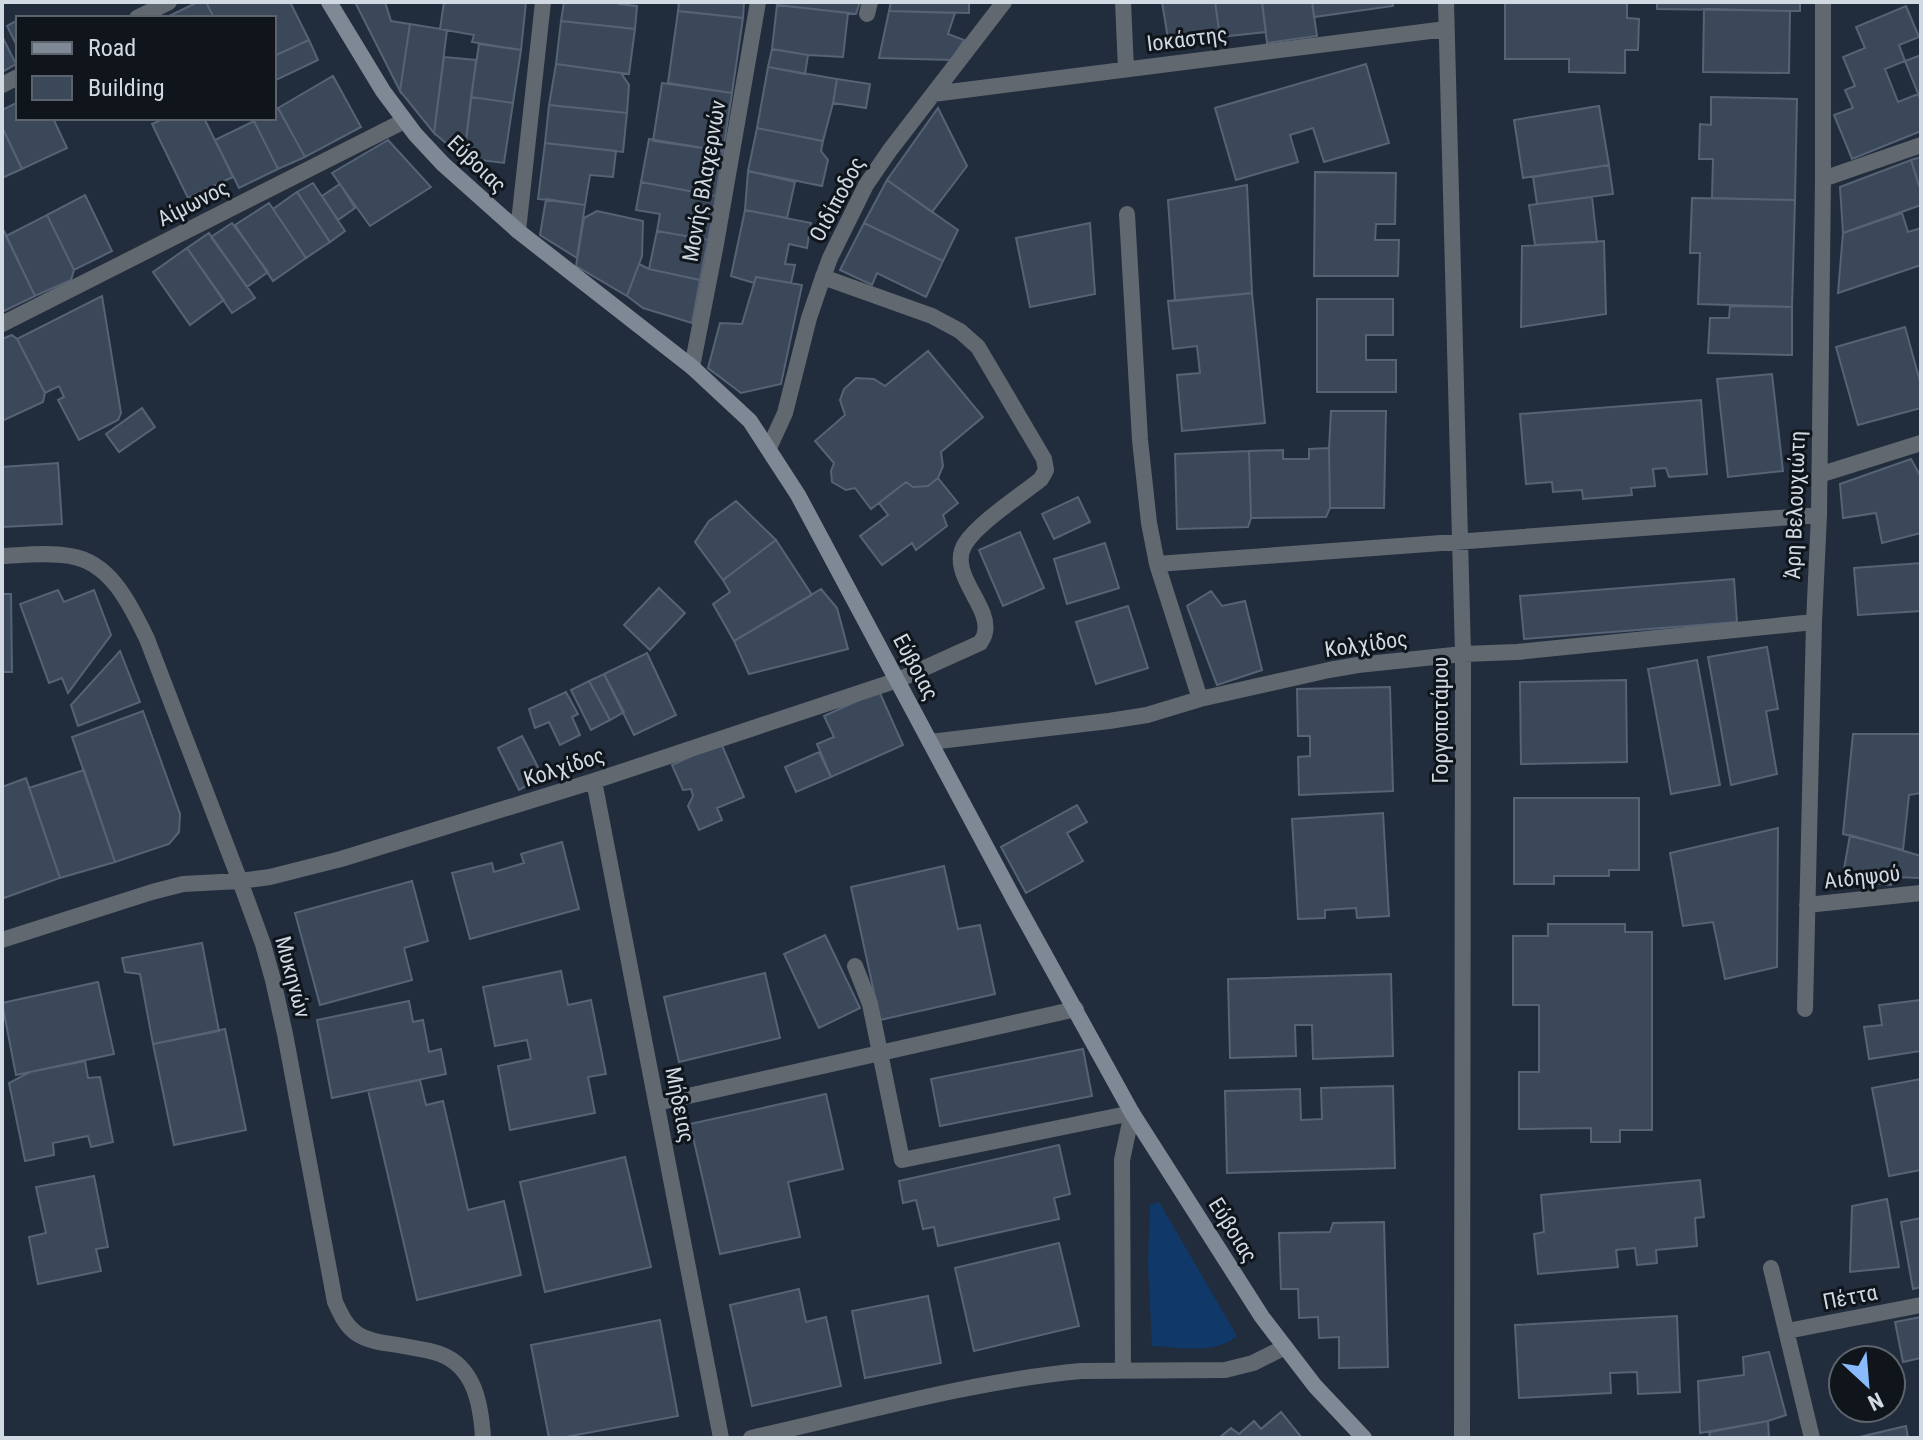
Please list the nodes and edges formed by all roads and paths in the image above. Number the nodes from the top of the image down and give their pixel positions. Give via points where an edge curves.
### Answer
1 (169, 2) edge
2 (329, 2) edge
3 (543, 2) edge
4 (758, 2) edge
5 (1004, 2) edge
6 (1123, 2) edge
7 (1446, 2) edge
8 (1823, 2) edge
9 (141, 16) edge
10 (1446, 29) junction
11 (1126, 69) junction
12 (933, 94) junction
13 (404, 121) junction
14 (1921, 145) edge
15 (1823, 179) junction
16 (1127, 214) dead end
17 (518, 231) junction
18 (823, 277) junction
19 (2, 324) edge
20 (692, 367) junction
21 (1921, 443) edge
22 (769, 448) junction
23 (1819, 475) junction
24 (1819, 515) junction
25 (1458, 542) junction
26 (2, 556) edge
27 (1157, 564) junction
28 (1814, 622) junction
29 (1463, 654) junction
30 (898, 680) junction
31 (1200, 699) junction
32 (930, 742) junction
33 (594, 781) junction
34 (240, 881) junction
35 (1921, 893) edge
36 (1807, 905) junction
37 (2, 940) edge
38 (855, 966) dead end
39 (1076, 1009) junction
40 (1805, 1009) dead end
41 (880, 1054) junction
42 (657, 1103) junction
43 (1132, 1113) junction
44 (1771, 1268) dead end
45 (1921, 1305) edge
46 (1787, 1331) junction
47 (1285, 1347) junction
48 (1123, 1371) junction
49 (483, 1438) edge
50 (721, 1438) edge
51 (751, 1438) edge
52 (1364, 1438) edge
53 (1462, 1438) edge
54 (1812, 1438) edge

1 - 9 street
2 - 13 main road, Εύβοιας
3 - 17 street
4 - 20 street, Μονής Βλαχερνών
5 - 12 street, Οιδίποδος
6 - 11 street
7 - 10 street, Γοργοποτάμου
8 - 15 street, Άρη Βελουχιώτη
10 - 11 street, Ιοκάστης
10 - 25 street, Γοργοποτάμου
11 - 12 street, Ιοκάστης
12 - 18 street, Οιδίποδος via 866,185
13 - 17 main road, Εύβοιας
13 - 19 street, Αίμωνος
14 - 15 street
15 - 23 street, Άρη Βελουχιώτη
16 - 27 street via 1140,440
17 - 20 main road, Εύβοιας
18 - 22 street, Οιδίποδος via 785,413
18 - 30 street, Κολχίδος via 960,331 978,347 1044,459 1041,479 977,530 960,553 961,568 986,622 980,643
20 - 22 main road, Εύβοιας via 750,421
21 - 23 street
22 - 30 main road, Εύβοιας
23 - 24 street, Άρη Βελουχιώτη
24 - 25 street
24 - 28 street, Άρη Βελουχιώτη
25 - 27 street
25 - 29 street, Γοργοποτάμου
26 - 34 street, Μυκηνών via 75,557 97,566 120,591 147,639
27 - 31 street
28 - 29 street, Κολχίδος
28 - 36 street, Άρη Βελουχιώτη
29 - 31 street, Κολχίδος via 1329,670
29 - 53 street, Γοργοποτάμου
30 - 32 main road, Εύβοιας
30 - 33 street, Κολχίδος
31 - 32 street, Κολχίδος via 1147,715
32 - 39 main road, Εύβοιας
33 - 34 street, Κολχίδος via 341,859
33 - 42 street, Μήδειας
34 - 37 street, Κολχίδος via 183,884
34 - 49 street, Μυκηνών via 273,980 339,1312 358,1334 428,1350 461,1366 473,1383
35 - 36 street, Αιδηψού
36 - 40 street, Άρη Βελουχιώτη
38 - 41 street via 870,1004
39 - 41 street
39 - 43 main road, Εύβοιας
41 - 42 street
41 - 43 street via 902,1160
42 - 50 street, Μήδειας
43 - 47 main road, Εύβοιας
43 - 48 street via 1122,1160
44 - 46 street
45 - 46 street, Πέττα
46 - 54 street
47 - 48 street via 1225,1370
47 - 52 main road, Εύβοιας
48 - 51 street via 1062,1373 982,1386

